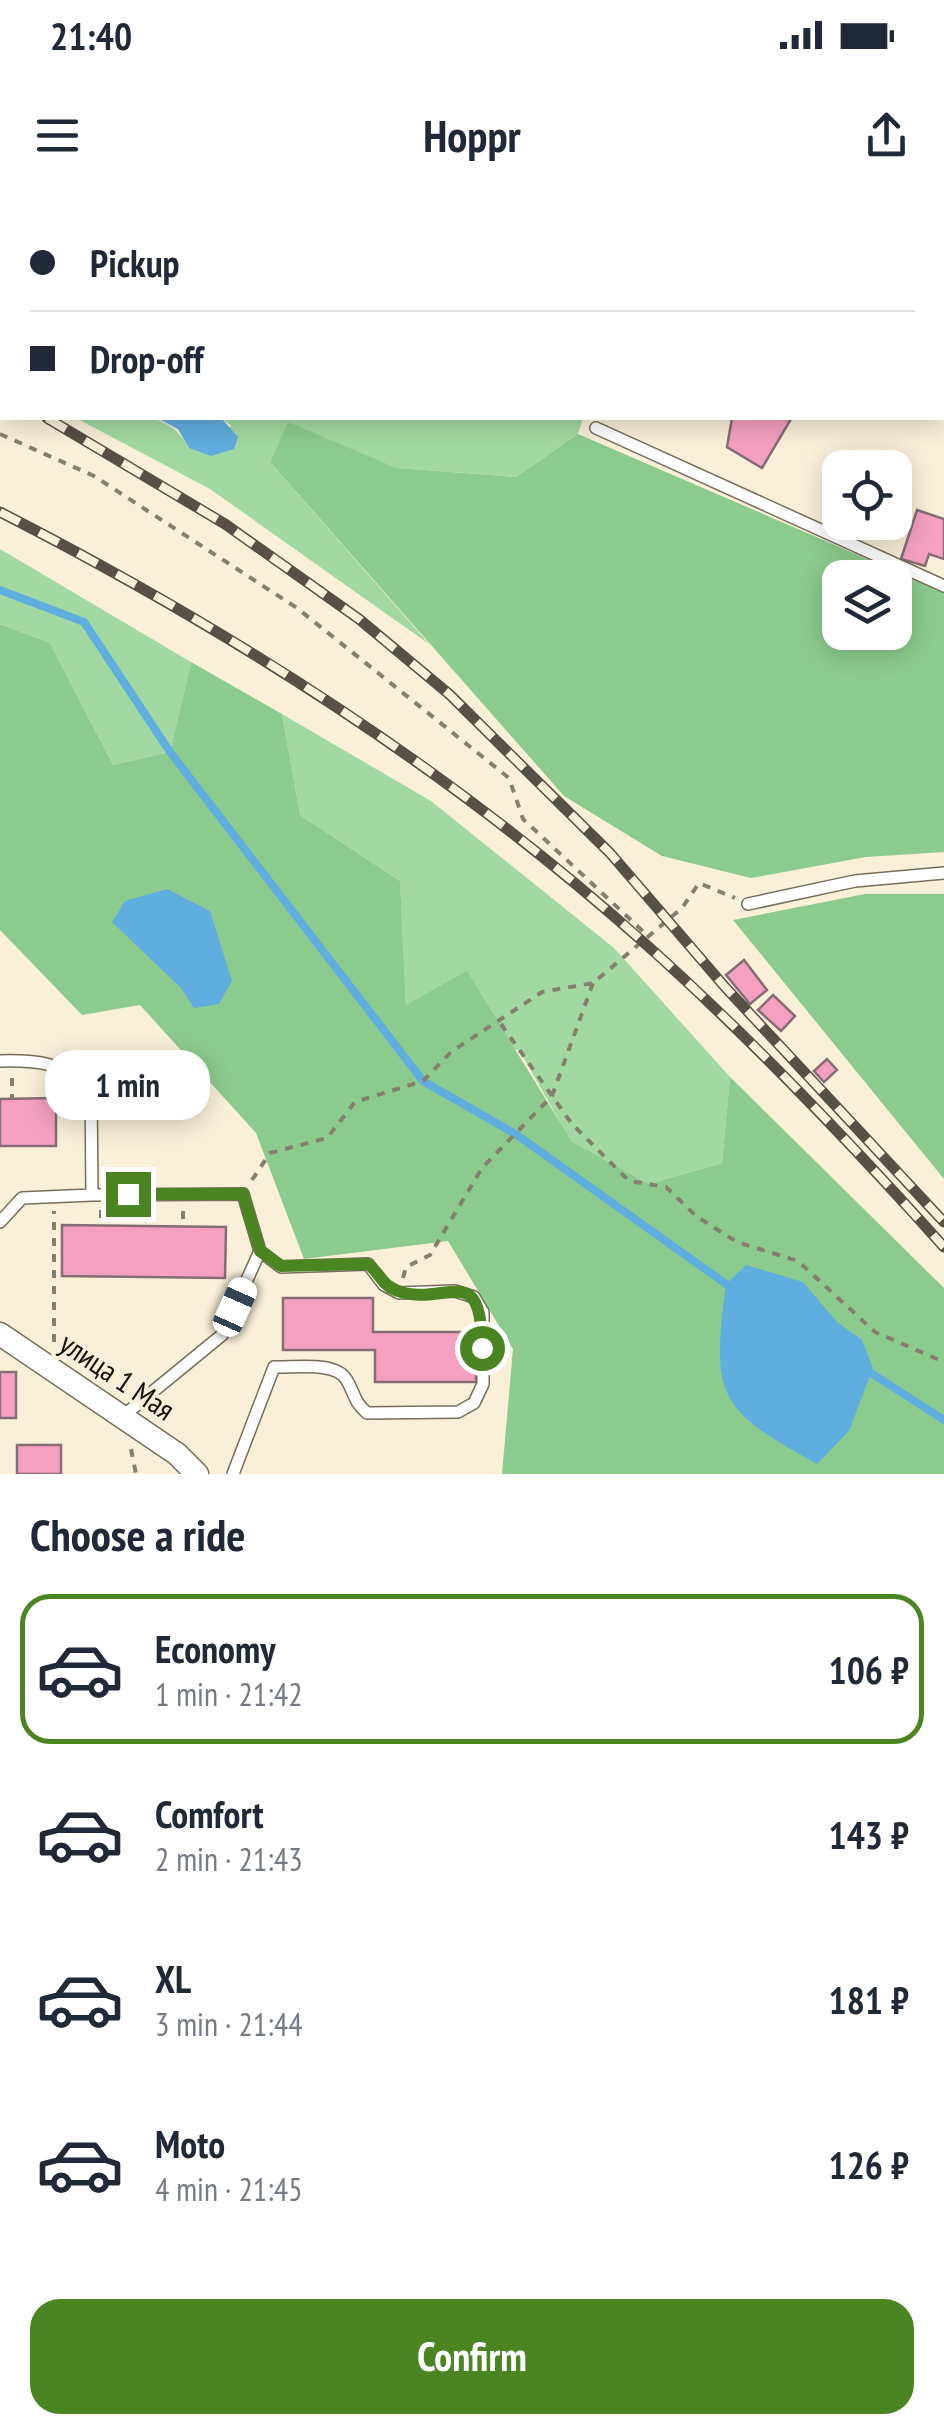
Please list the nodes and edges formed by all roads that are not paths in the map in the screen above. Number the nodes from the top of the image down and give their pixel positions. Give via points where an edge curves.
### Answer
1 (596, 428) dead end
2 (944, 586) edge
3 (944, 873) edge
4 (748, 904) road end
5 (0, 1061) edge
6 (92, 1195) junction
7 (0, 1222) edge
8 (260, 1251) junction
9 (0, 1334) edge
10 (126, 1428) junction
11 (197, 1474) edge
12 (233, 1474) edge

1 - 2 lane
3 - 4 lane via 855,881
5 - 6 lane via 52,1063 92,1088
6 - 7 lane via 22,1198
6 - 8 lane via 243,1194
8 - 10 lane via 222,1335
8 - 12 lane via 281,1266 368,1264 399,1292 455,1291 474,1298 482,1312 482,1384 474,1403 458,1412 367,1413 333,1369 274,1367
9 - 10 street, улица 1 Мая
10 - 11 street, улица 1 Мая

